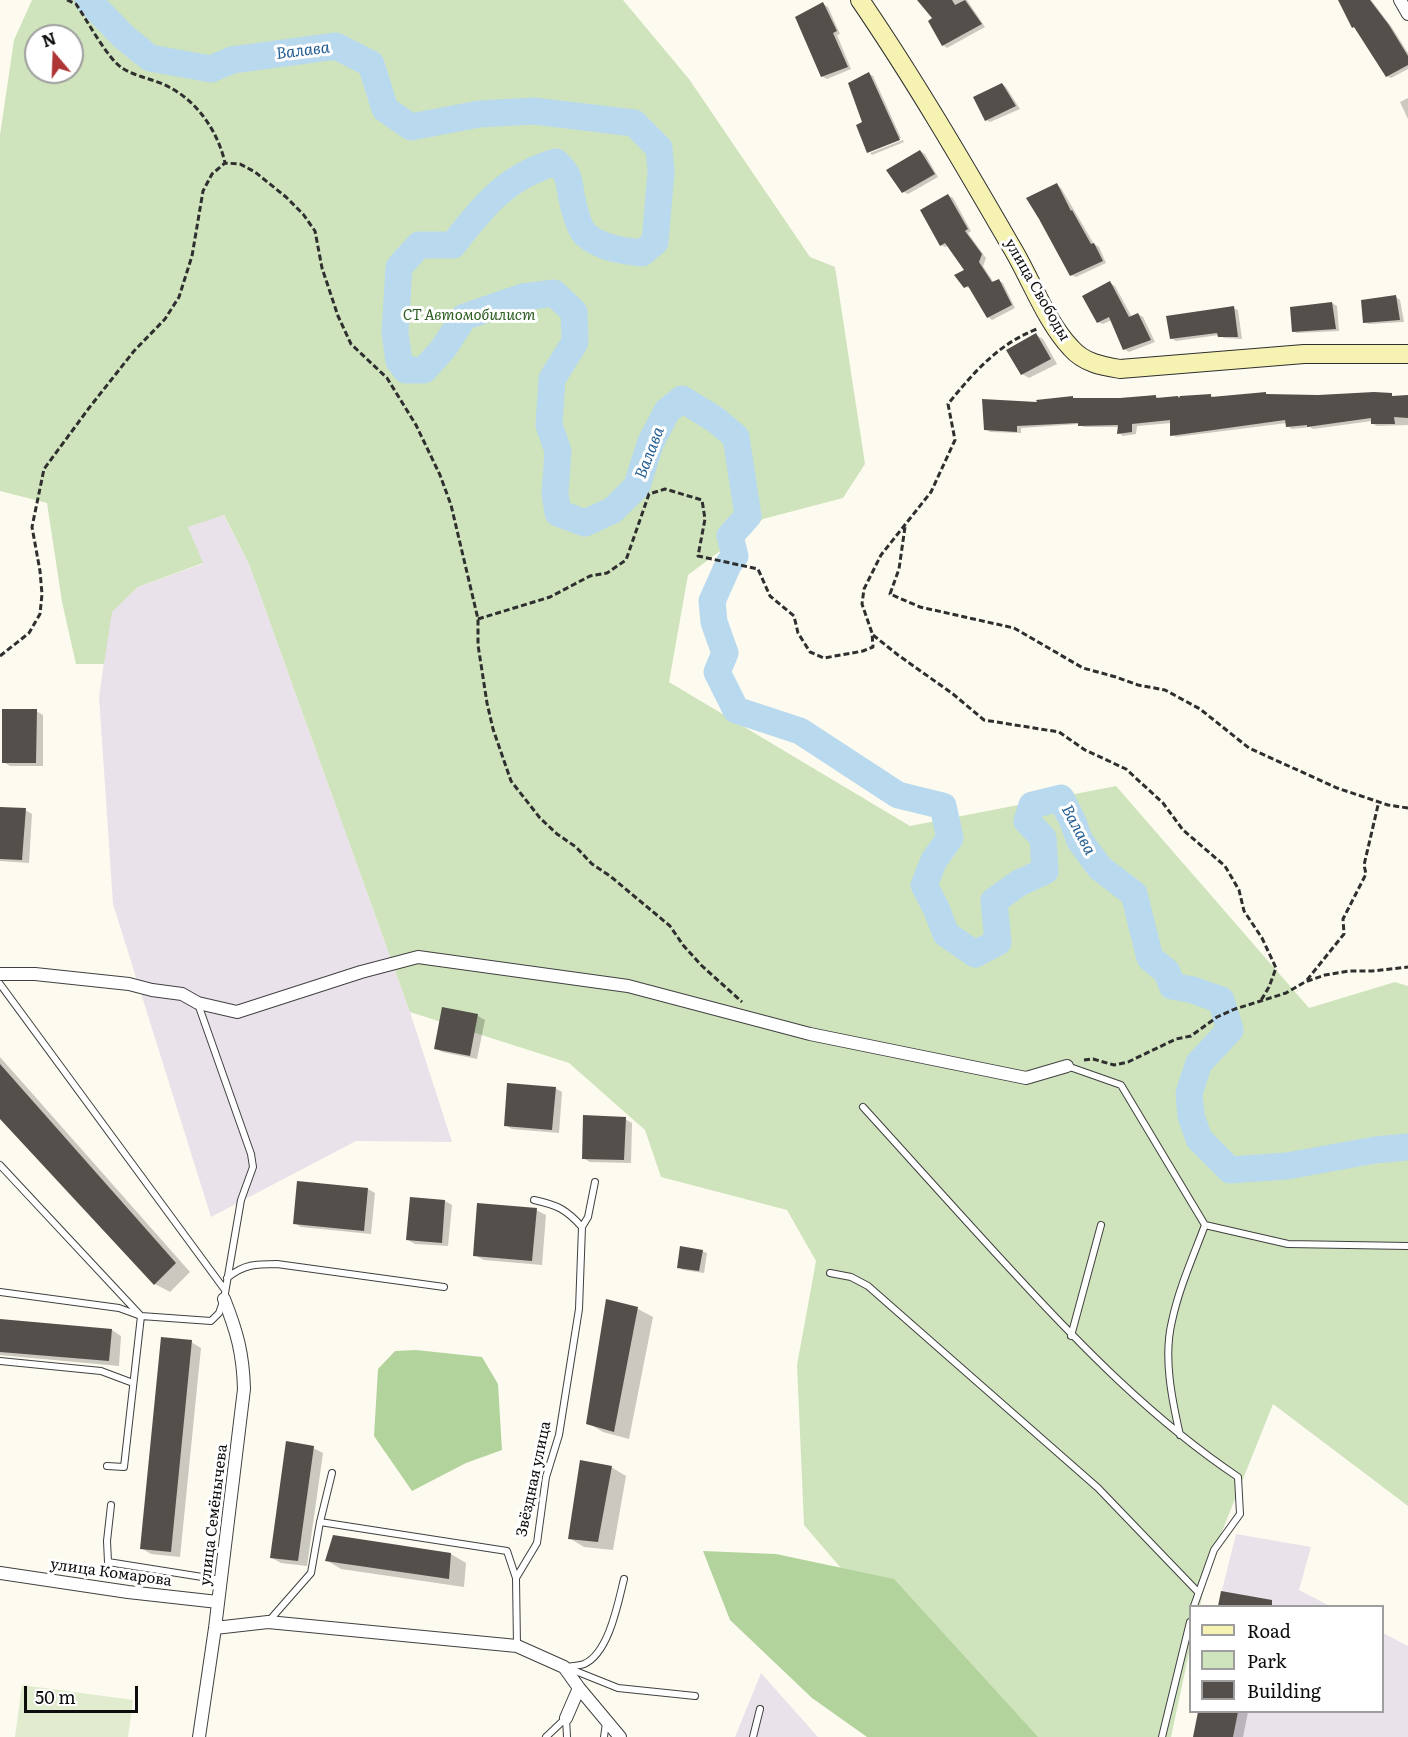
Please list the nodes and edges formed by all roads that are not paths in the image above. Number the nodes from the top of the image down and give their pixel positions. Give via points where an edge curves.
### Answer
1 (860, 0) edge
2 (1400, 0) edge
3 (1408, 14) edge
4 (1408, 354) edge
5 (0, 974) edge
6 (0, 984) edge
7 (198, 1003) junction
8 (1067, 1066) joint
9 (863, 1107) dead end
10 (0, 1165) edge
11 (595, 1182) dead end
12 (534, 1200) dead end
13 (1101, 1225) dead end
14 (1205, 1225) junction
15 (582, 1227) junction
16 (1408, 1246) edge
17 (830, 1273) dead end
18 (226, 1278) junction
19 (444, 1287) dead end
20 (0, 1292) edge
21 (225, 1294) junction
22 (141, 1316) junction
23 (1071, 1336) junction
24 (0, 1361) edge
25 (134, 1383) junction
26 (1181, 1436) junction
27 (107, 1466) dead end
28 (332, 1473) dead end
29 (111, 1505) dead end
30 (320, 1522) junction
31 (0, 1573) edge
32 (516, 1578) junction
33 (624, 1579) dead end
34 (221, 1580) junction
35 (1198, 1592) junction
36 (218, 1602) junction
37 (1194, 1605) edge
38 (268, 1622) junction
39 (215, 1628) junction
40 (1189, 1630) edge
41 (517, 1646) junction
42 (564, 1667) junction
43 (579, 1688) junction
44 (695, 1696) dead end
45 (760, 1709) dead end
46 (567, 1718) junction
47 (606, 1721) junction
48 (199, 1737) edge
49 (546, 1737) edge
50 (567, 1737) edge
51 (604, 1737) edge
52 (620, 1737) edge
53 (753, 1737) edge
54 (1162, 1737) edge

1 - 4 main road, улица Свободы via 980,191 1053,324 1072,350 1093,364 1120,369 1304,354
2 - 3 street
5 - 7 street via 129,984 182,994
6 - 21 lane
7 - 8 street via 237,1012 418,957 628,986 810,1034 1026,1078
7 - 18 lane via 253,1167 241,1200
8 - 14 lane via 1121,1085
9 - 23 lane
10 - 22 lane
11 - 15 lane, Звёздная улица
12 - 15 lane via 555,1204
13 - 23 lane
14 - 16 lane via 1288,1244
14 - 26 lane via 1171,1323 1169,1374
15 - 32 lane, Звёздная улица via 579,1309 559,1435 546,1477 537,1543
17 - 35 lane via 851,1277 868,1287 1098,1488
18 - 19 lane via 239,1268 277,1264
18 - 21 lane
20 - 22 lane via 119,1308
21 - 22 lane via 219,1313 211,1321
21 - 34 street, улица Семёнычева via 239,1341 244,1389
22 - 25 lane
23 - 26 lane
24 - 25 lane via 101,1371
25 - 27 lane via 124,1467
26 - 35 lane via 1238,1477 1240,1514 1214,1550
28 - 30 lane
29 - 34 lane via 108,1562
30 - 32 lane via 507,1551
30 - 38 lane via 311,1573
31 - 36 street, улица Комарова
32 - 41 lane
33 - 42 lane via 612,1626 597,1653 584,1664
34 - 36 street, улица Семёнычева
35 - 37 lane
36 - 39 street, улица Семёнычева
38 - 39 street
38 - 41 street
39 - 48 street, улица Семёнычева
40 - 54 lane
41 - 42 street
42 - 43 street
42 - 44 lane via 618,1688
43 - 46 street
43 - 47 street
45 - 53 lane
46 - 49 lane
46 - 50 lane
47 - 51 lane
47 - 52 street

